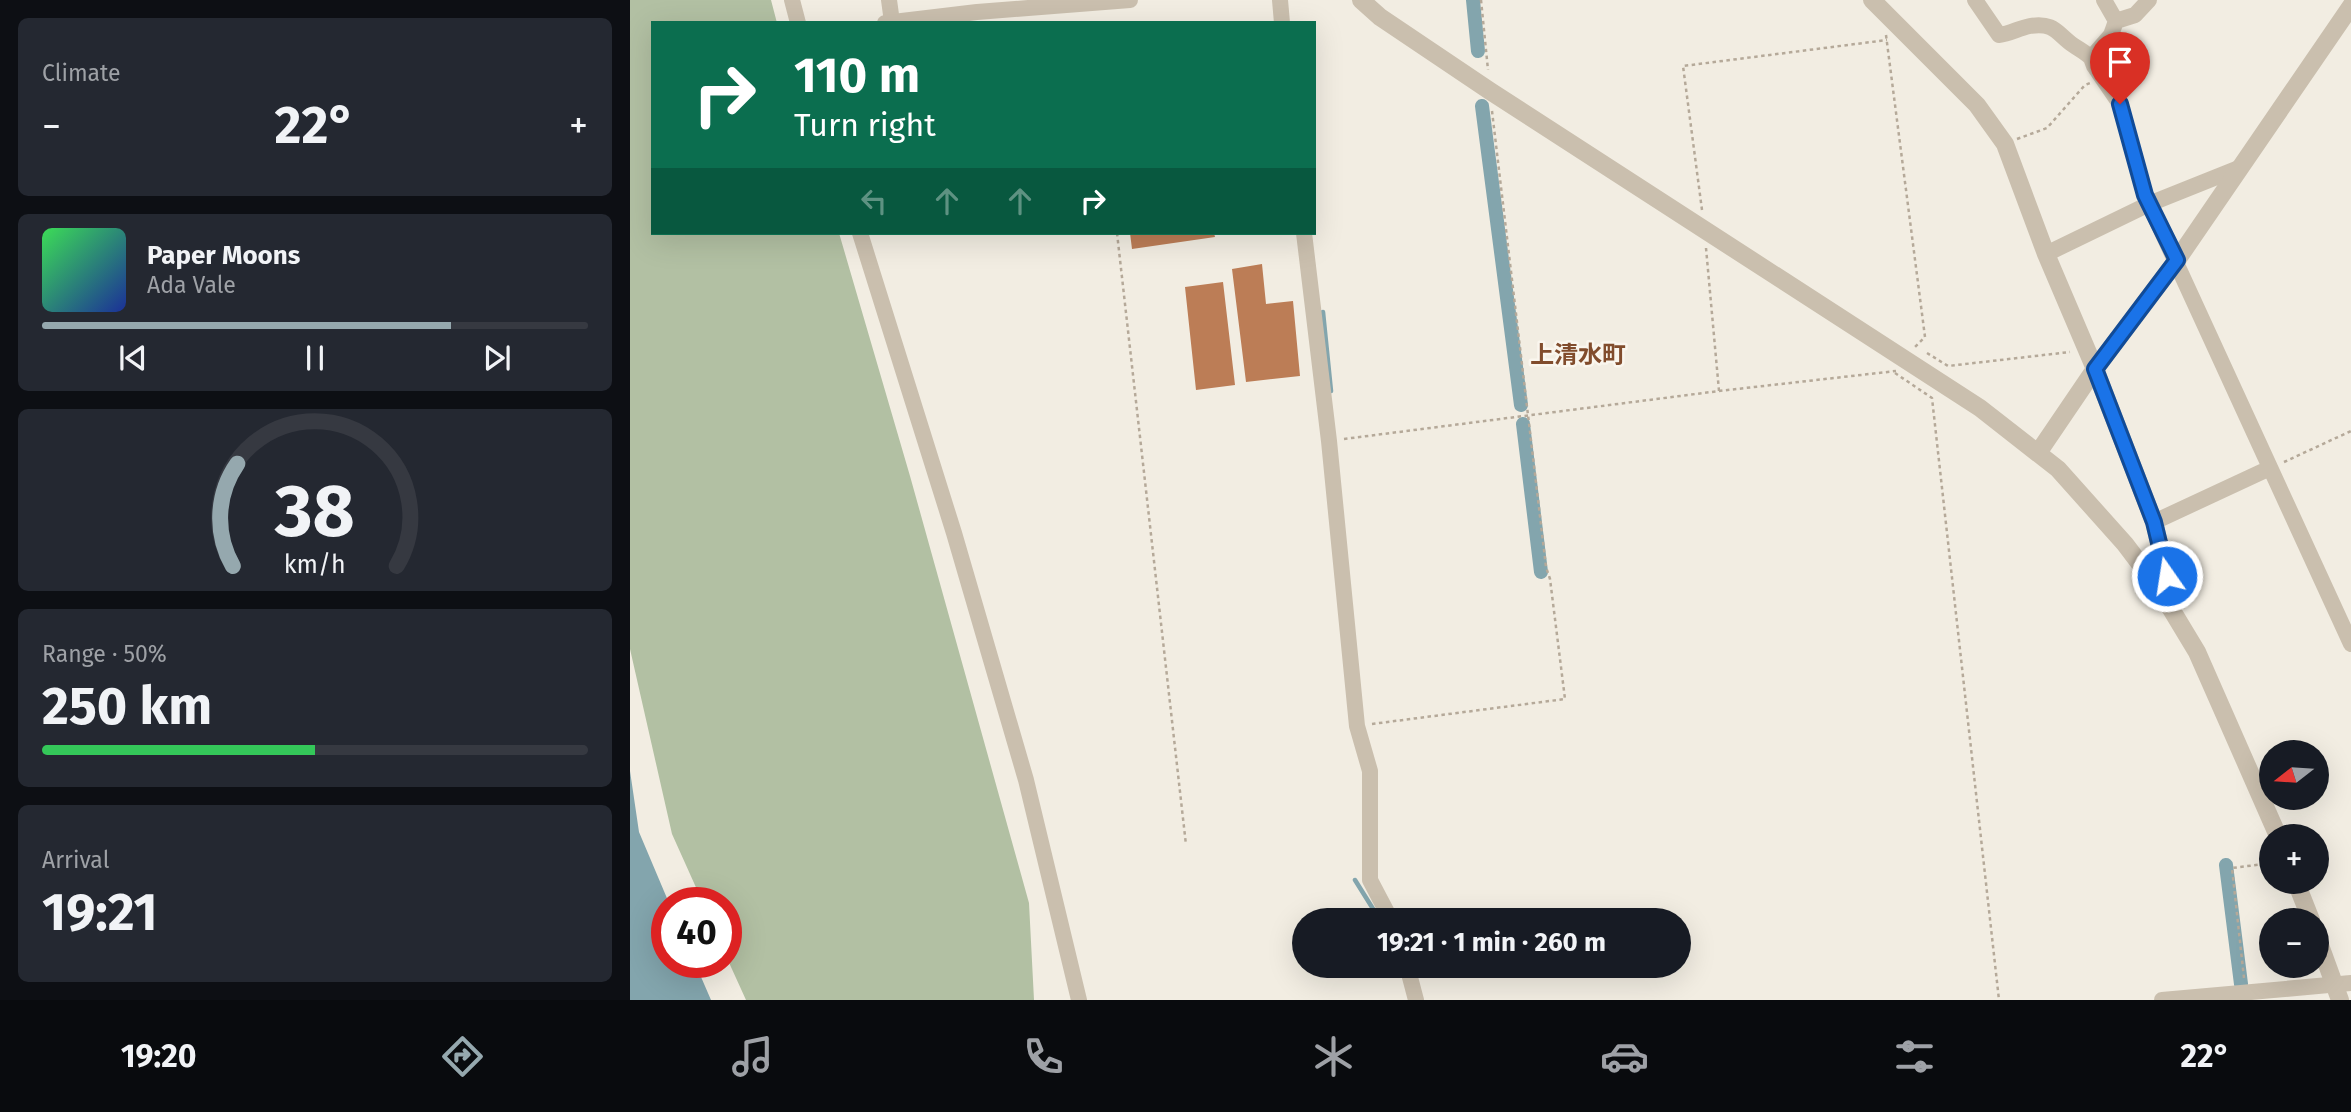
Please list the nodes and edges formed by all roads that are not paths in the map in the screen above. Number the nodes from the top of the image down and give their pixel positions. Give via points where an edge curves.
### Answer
1 (792, 0) edge
2 (889, 0) edge
3 (1130, 0) edge
4 (1280, 0) edge
5 (1361, 0) edge
6 (1975, 0) edge
7 (2104, 0) edge
8 (2149, 0) edge
9 (1097, 2) edge
10 (1878, 5) edge
11 (2347, 6) edge
12 (798, 21) edge
13 (892, 21) edge
14 (900, 21) edge
15 (1282, 21) edge
16 (2116, 21) junction
17 (2091, 58) junction
18 (2239, 168) junction
19 (2149, 204) junction
20 (861, 235) edge
21 (1304, 235) edge
22 (2046, 254) junction
23 (2177, 260) junction
24 (2095, 369) junction
25 (2038, 453) junction
26 (2270, 468) junction
27 (2154, 522) junction
28 (2159, 589) junction
29 (2351, 644) edge
30 (2273, 824) edge
31 (1385, 908) edge
32 (2329, 962) edge
33 (1410, 978) edge
34 (2342, 990) edge
35 (1079, 1000) edge
36 (1416, 1000) edge
37 (2162, 1000) edge

1 - 12 street
2 - 13 street
3 - 9 street
4 - 15 street
5 - 25 street via 1380,18 1704,229 1899,365 1980,408
6 - 17 street via 1998,35 2029,26 2059,30
7 - 16 street
8 - 16 street via 2135,15
9 - 14 street
10 - 22 street via 1978,105 2005,144
11 - 18 street
16 - 17 street via 2111,35
17 - 19 street via 2120,104
18 - 19 street
18 - 23 street
19 - 22 street
19 - 23 street
20 - 35 street via 1022,767
21 - 31 street via 1357,726 1370,771 1370,880
22 - 24 street
23 - 24 street
23 - 26 street
24 - 25 street
24 - 27 street
25 - 28 street via 2125,544
26 - 27 street
26 - 29 street
27 - 28 street via 2167,576
28 - 30 street via 2208,675
32 - 34 street
33 - 36 street
34 - 37 street

